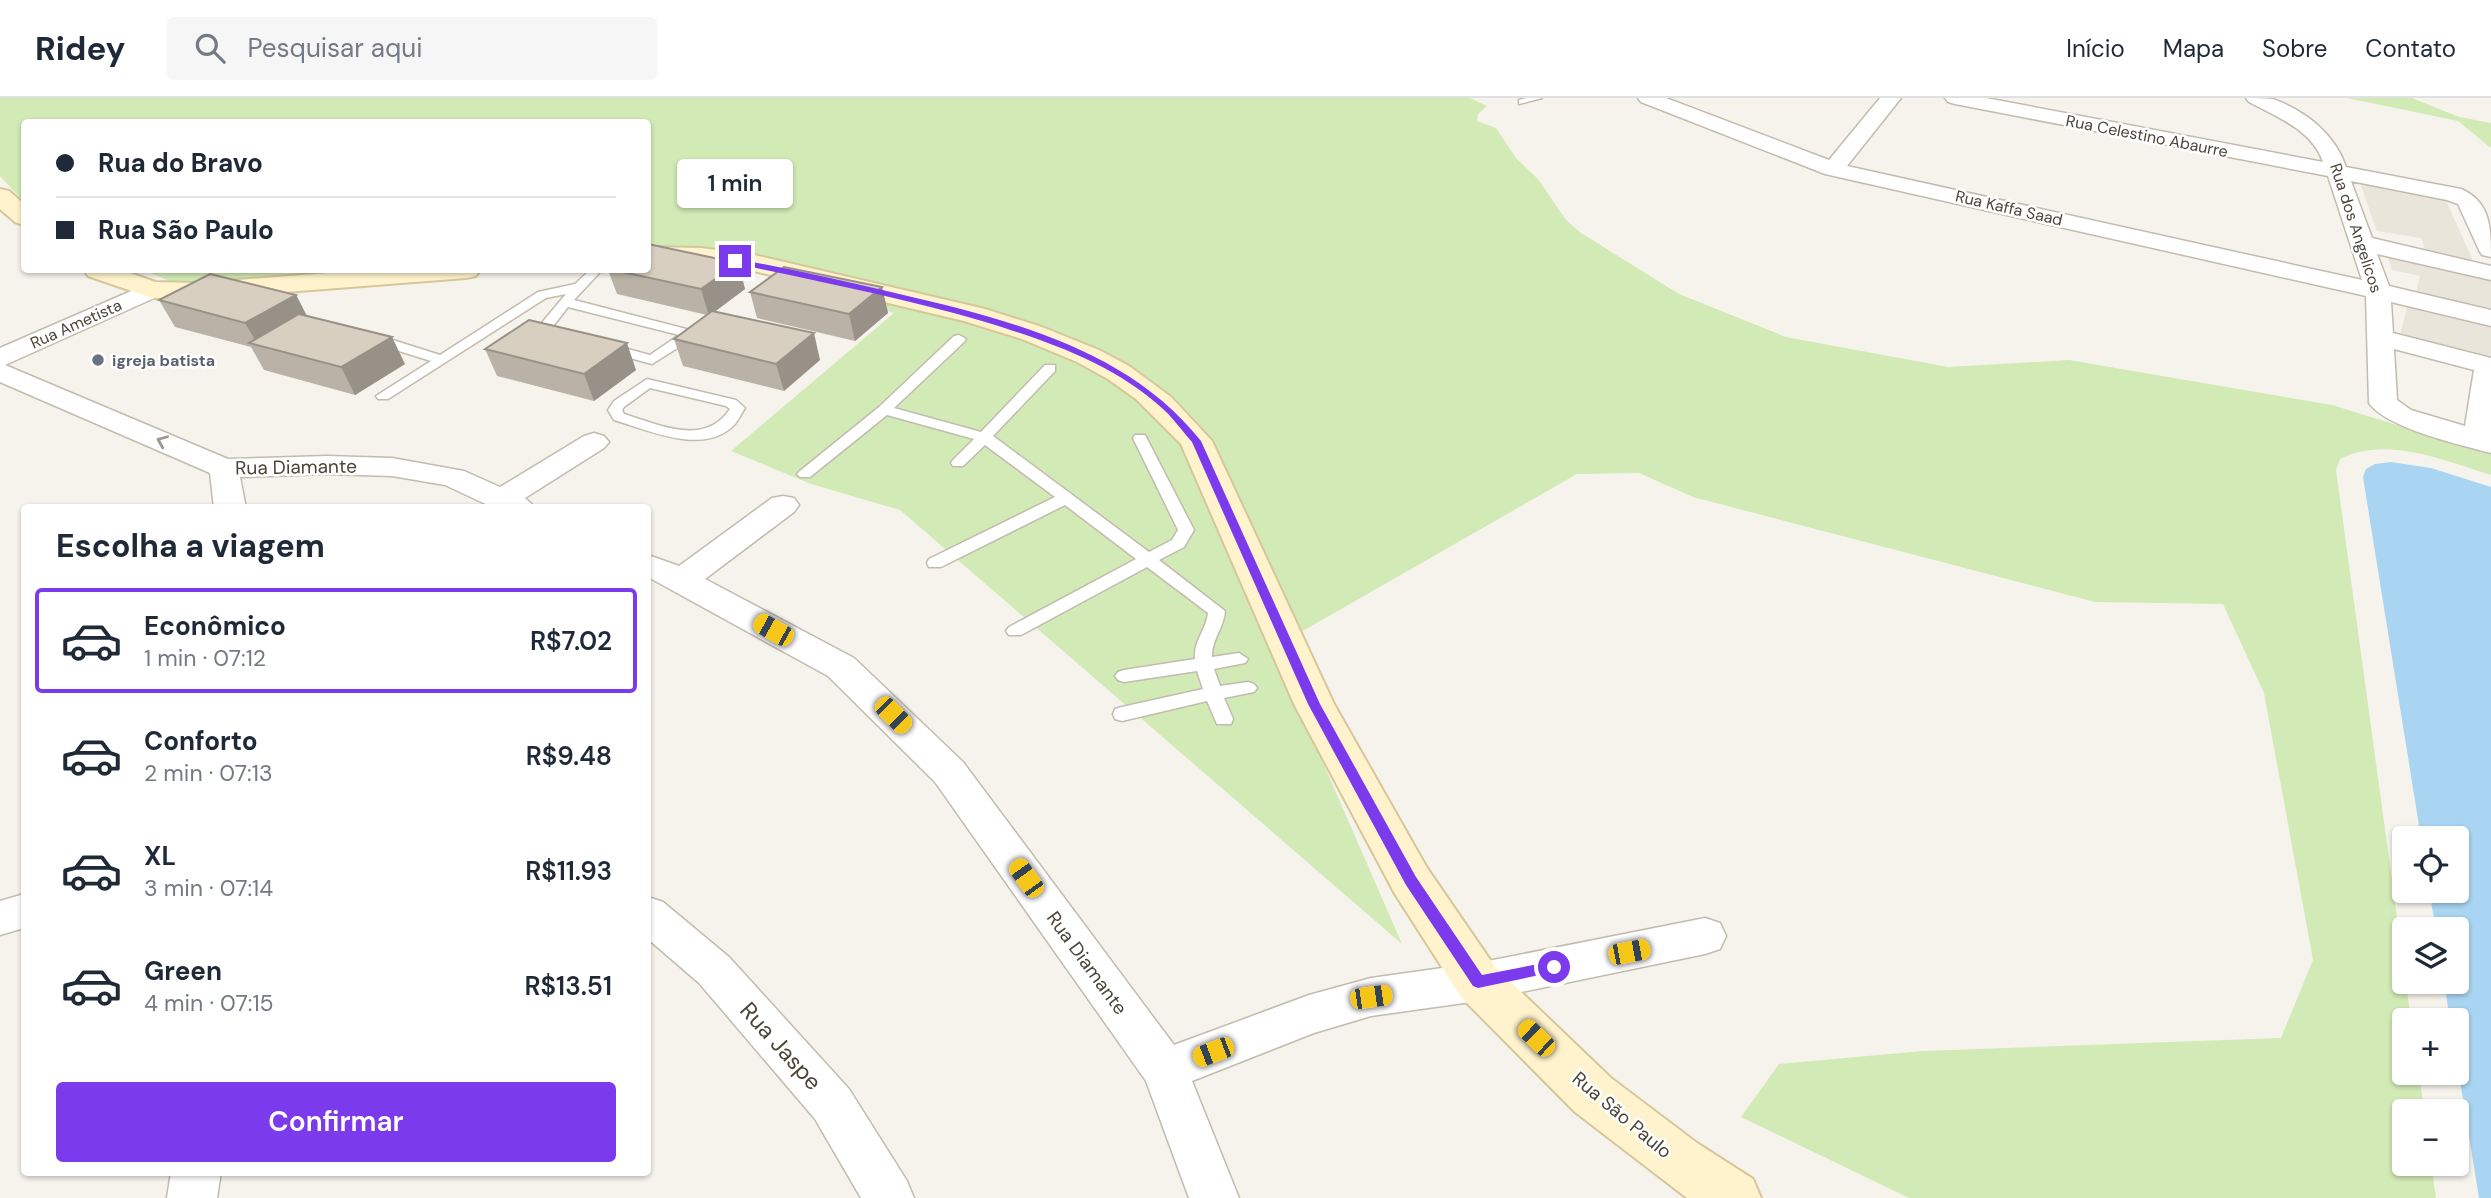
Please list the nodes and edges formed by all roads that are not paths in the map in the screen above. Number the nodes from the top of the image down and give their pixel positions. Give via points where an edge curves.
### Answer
1 (1537, 98) edge
2 (1648, 98) edge
3 (1891, 98) edge
4 (1955, 98) edge
5 (2256, 98) edge
6 (1523, 102) dead end
7 (1833, 169) junction
8 (2338, 174) junction
9 (0, 196) edge
10 (21, 214) edge
11 (2362, 243) junction
12 (2491, 250) edge
13 (651, 255) edge
14 (106, 273) edge
15 (429, 273) edge
16 (593, 273) edge
17 (2491, 273) edge
18 (580, 287) junction
19 (152, 290) junction
20 (2378, 291) junction
21 (565, 302) junction
22 (2491, 318) edge
23 (718, 328) edge
24 (353, 331) edge
25 (690, 334) junction
26 (2382, 338) junction
27 (959, 339) dead end
28 (0, 359) edge
29 (442, 360) junction
30 (652, 360) junction
31 (2490, 366) edge
32 (1050, 368) dead end
33 (0, 371) edge
34 (648, 383) junction
35 (383, 396) dead end
36 (884, 410) junction
37 (984, 438) junction
38 (1140, 438) dead end
39 (594, 442) dead end
40 (2484, 442) edge
41 (958, 464) dead end
42 (224, 468) junction
43 (806, 474) dead end
44 (1066, 498) junction
45 (511, 503) edge
46 (229, 504) edge
47 (783, 505) dead end
48 (1148, 560) junction
49 (935, 563) dead end
50 (665, 573) edge
51 (1015, 631) dead end
52 (1239, 659) dead end
53 (1204, 664) junction
54 (1124, 676) dead end
55 (1248, 688) dead end
56 (1214, 693) junction
57 (1122, 714) dead end
58 (1224, 719) dead end
59 (21, 912) edge
60 (651, 917) edge
61 (0, 918) edge
62 (1705, 936) dead end
63 (1478, 982) junction
64 (1165, 1070) junction
65 (889, 1198) edge
66 (1214, 1198) edge
67 (1734, 1198) edge

1 - 6 lane
2 - 7 street, Rua Kaffa Saad
3 - 7 street
4 - 8 street, Rua Celestino Abaurre
5 - 8 street, Rua dos Angelicos via 2320,136
7 - 20 street, Rua Kaffa Saad
8 - 11 street, Rua dos Angelicos
8 - 12 street, Rua Celestino Abaurre via 2462,197
9 - 10 street
11 - 17 street
11 - 20 street, Rua dos Angelicos
13 - 63 street, Rua São Paulo via 708,257 789,270 945,307 1038,335 1090,357 1167,408 1196,441 1314,704 1411,881
14 - 19 street
15 - 19 street via 234,289
16 - 18 lane
18 - 21 lane
18 - 29 lane via 542,295
19 - 28 street, Rua Ametista
20 - 22 street, Rua Kaffa Saad
20 - 26 street, Rua dos Angelicos
21 - 25 lane
21 - 30 lane via 547,325 549,331
23 - 25 lane
24 - 29 lane
25 - 30 lane
26 - 31 street
26 - 40 street, Rua dos Angelicos via 2383,403 2401,416
27 - 36 lane
28 - 33 street
29 - 35 lane
30 - 34 lane
31 - 40 street
32 - 37 lane
42 -> 33 street, Rua Diamante
34 - 34 lane via 619,404 615,410 619,417 695,437 721,429 738,408
36 - 37 lane
36 - 43 lane
37 - 41 lane
37 - 44 lane
38 - 48 lane via 1185,530 1178,543
39 - 45 street
42 - 45 street, Rua Diamante via 392,467 453,477
42 - 46 street
44 - 48 lane
44 - 49 lane
47 - 50 street
48 - 51 lane
48 - 53 lane via 1217,611 1215,629 1203,648
50 - 64 street, Rua Diamante via 841,667 949,772
52 - 53 lane
53 - 54 lane
53 - 56 lane
55 - 56 lane
56 - 57 lane
56 - 58 lane
59 - 61 street
60 - 65 street, Rua Jaspe via 714,970 832,1104
62 - 63 street
63 - 64 street via 1371,997 1334,1007
63 - 67 street, Rua São Paulo via 1593,1094
64 - 66 street, Rua Diamante

